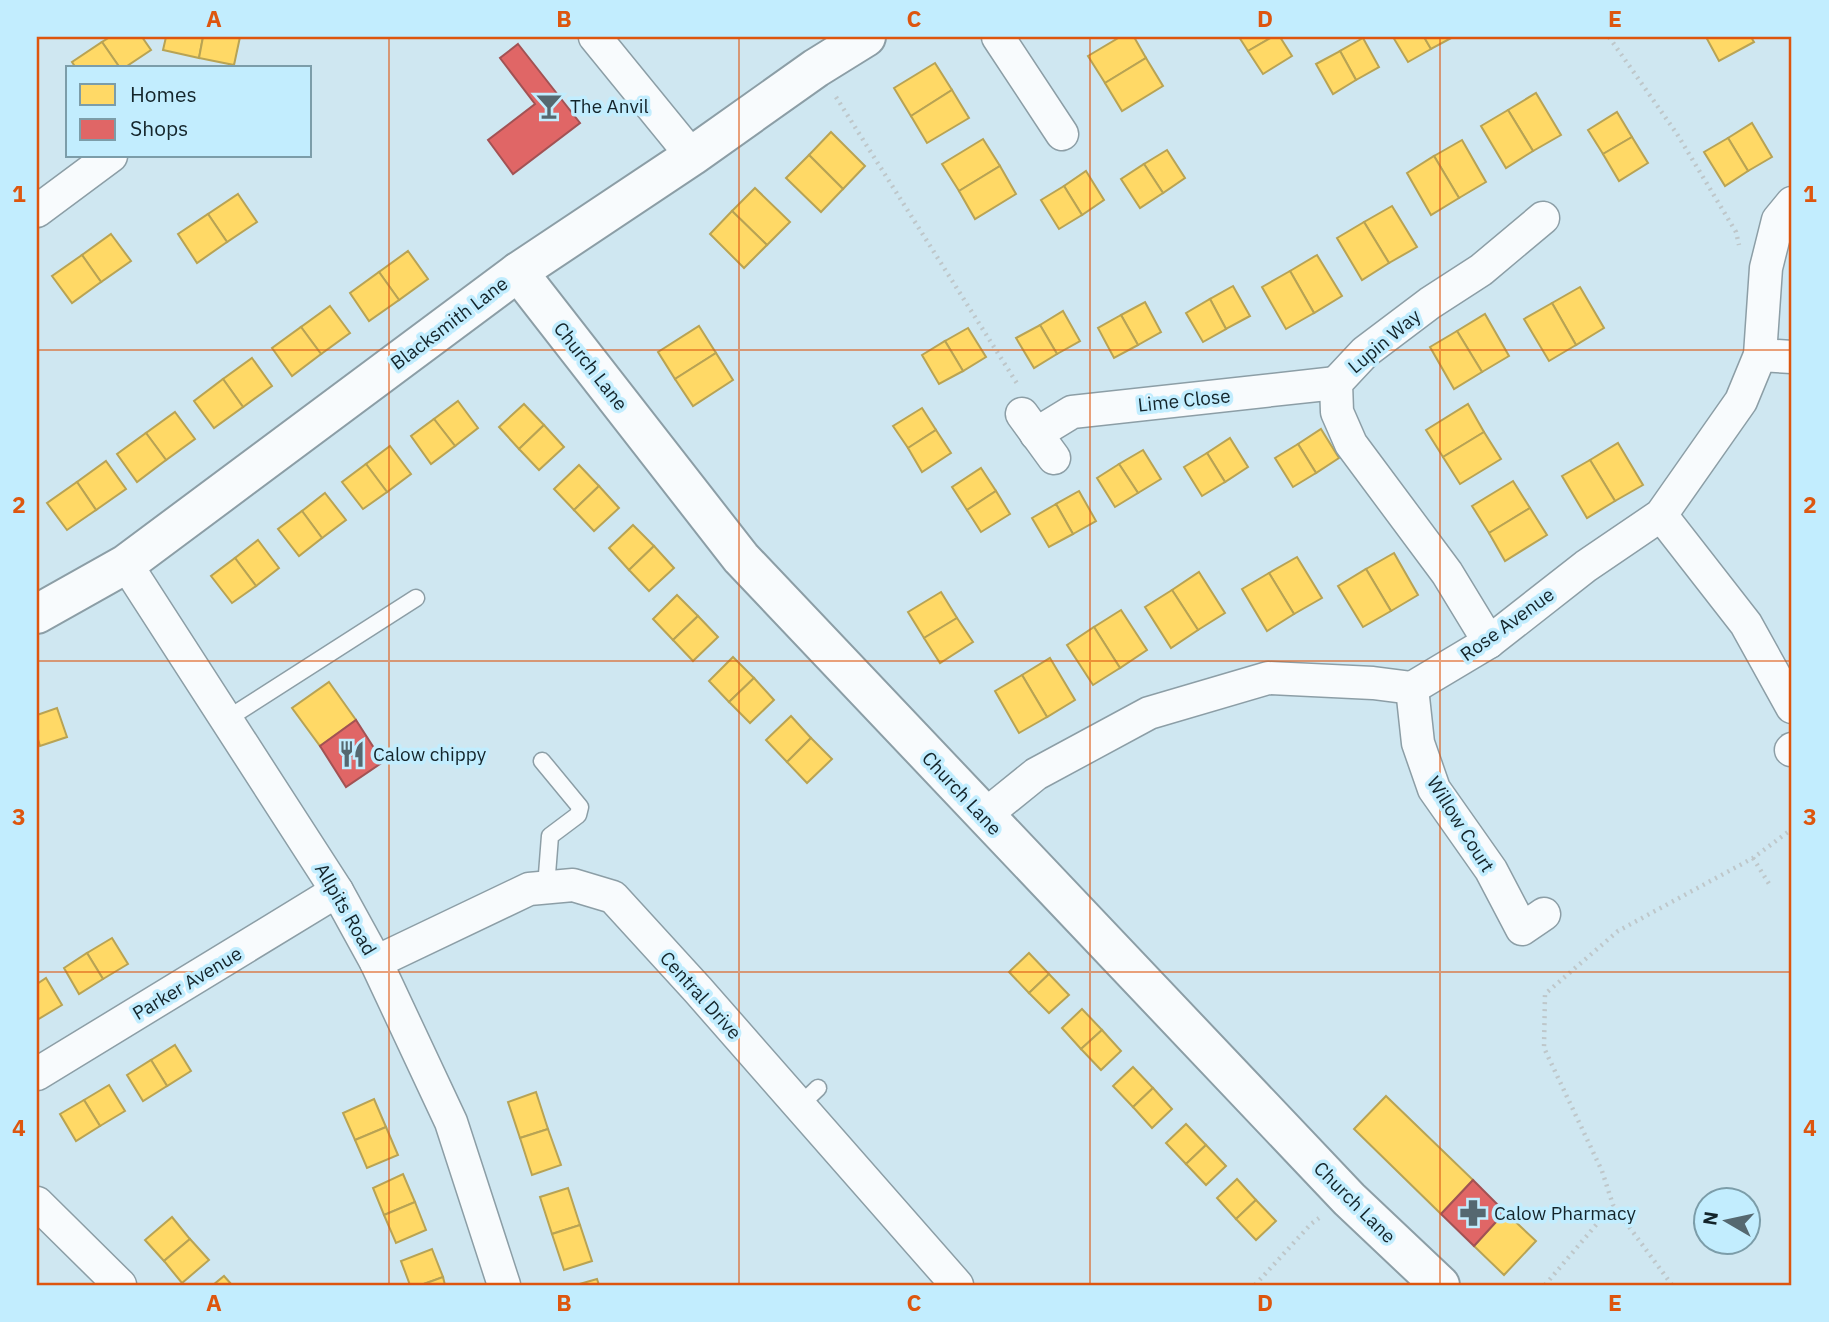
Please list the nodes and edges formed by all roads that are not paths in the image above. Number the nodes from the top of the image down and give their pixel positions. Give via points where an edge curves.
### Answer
1 (595, 37) edge
2 (866, 37) edge
3 (998, 37) edge
4 (1062, 134) dead end
5 (692, 156) junction
6 (108, 158) edge
7 (1792, 203) edge
8 (37, 211) edge
9 (1543, 218) dead end
10 (518, 272) junction
11 (1760, 355) junction
12 (1792, 357) edge
13 (1336, 383) junction
14 (1038, 435) road end
15 (1661, 515) junction
16 (126, 564) junction
17 (416, 598) dead end
18 (37, 614) edge
19 (1489, 642) junction
20 (1412, 688) junction
21 (1792, 707) edge
22 (226, 719) junction
23 (542, 761) dead end
24 (984, 816) junction
25 (546, 887) junction
26 (337, 891) junction
27 (1524, 928) dead end
28 (376, 962) junction
29 (37, 1074) edge
30 (37, 1203) edge
31 (120, 1285) edge
32 (504, 1285) edge
33 (957, 1285) edge
34 (1440, 1285) edge

1 - 5 street
2 - 5 street, Blacksmith Lane
3 - 4 street
5 - 10 street, Blacksmith Lane
6 - 8 street
7 - 11 street, Rose Avenue via 1778,220 1766,268
9 - 13 street, Lupin Way via 1481,270 1365,352
10 - 16 street, Blacksmith Lane
10 - 24 street, Church Lane via 741,558
11 - 12 street
11 - 15 street, Rose Avenue via 1741,401
13 - 14 street, Lime Close via 1072,412
13 - 19 street, Lupin Way via 1337,412 1351,444 1447,573
15 - 19 street, Rose Avenue via 1586,566
15 - 21 street via 1746,624
16 - 18 street, Blacksmith Lane
16 - 22 street, Allpits Road
17 - 22 lane
19 - 20 street, Rose Avenue
20 - 24 street via 1268,678 1175,705 1149,713 1036,774
20 - 27 street, Willow Court via 1418,743 1434,789 1491,870
22 - 26 street, Allpits Road
23 - 25 lane via 580,807 578,815 550,836
24 - 34 street, Church Lane via 1349,1199
25 - 28 street, Central Drive via 529,889
25 - 33 street, Central Drive via 573,885 613,897 809,1097
26 - 28 street, Allpits Road
26 - 29 street, Parker Avenue
28 - 32 street, Allpits Road via 451,1122
30 - 31 street

